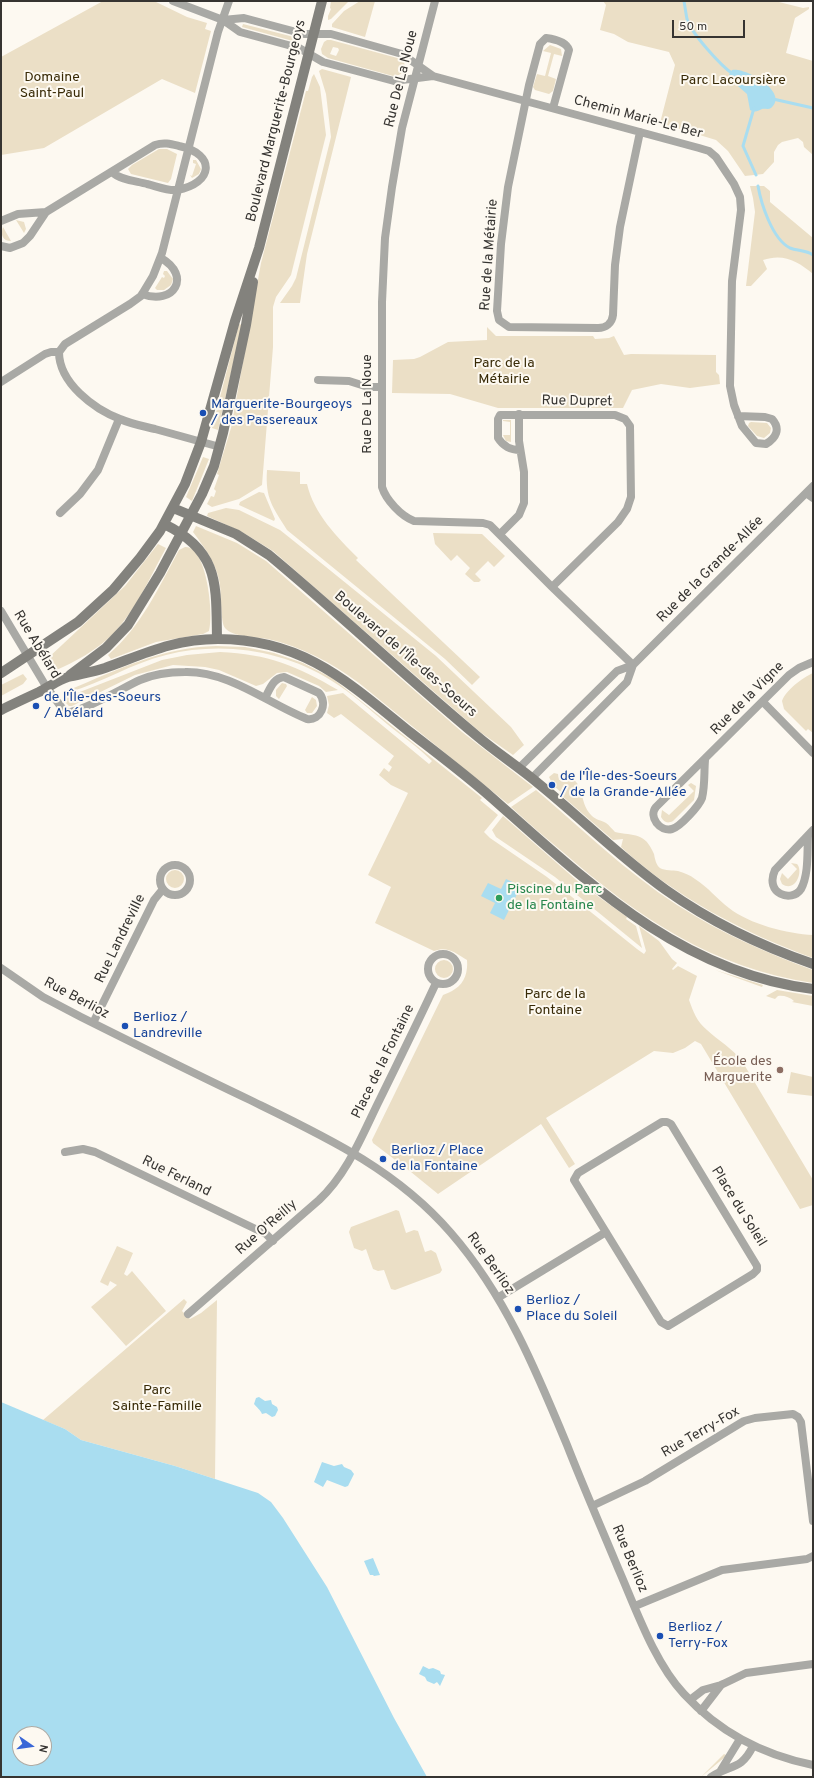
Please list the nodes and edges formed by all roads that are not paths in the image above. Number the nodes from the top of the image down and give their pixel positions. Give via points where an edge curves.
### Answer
1 (173, 1) edge
2 (229, 1) edge
3 (322, 1) edge
4 (436, 1) edge
5 (223, 20) junction
6 (314, 34) junction
7 (309, 54) junction
8 (418, 65) junction
9 (433, 76) junction
10 (415, 78) junction
11 (526, 101) junction
12 (553, 108) junction
13 (640, 132) junction
14 (188, 148) junction
15 (112, 172) junction
16 (178, 190) junction
17 (46, 212) junction
18 (1, 221) edge
19 (1, 246) edge
20 (258, 248) junction
21 (161, 258) junction
22 (142, 294) junction
23 (59, 352) junction
24 (318, 380) dead end
25 (1, 382) edge
26 (382, 387) junction
27 (518, 414) junction
28 (738, 416) junction
29 (119, 419) junction
30 (201, 442) junction
31 (220, 447) junction
32 (520, 450) junction
33 (813, 486) edge
34 (810, 496) edge
35 (173, 508) junction
36 (60, 513) dead end
37 (191, 516) junction
38 (164, 524) junction
39 (182, 533) junction
40 (500, 534) junction
41 (552, 587) junction
42 (1, 611) edge
43 (217, 639) junction
44 (28, 656) junction
45 (813, 662) edge
46 (634, 665) junction
47 (1, 673) edge
48 (66, 678) junction
49 (46, 688) junction
50 (265, 698) junction
51 (763, 702) junction
52 (1, 710) edge
53 (813, 753) edge
54 (705, 760) junction
55 (519, 768) junction
56 (532, 778) junction
57 (810, 833) edge
58 (162, 889) dead end
59 (813, 964) edge
60 (1, 968) edge
61 (436, 983) dead end
62 (813, 989) edge
63 (93, 1023) junction
64 (65, 1152) dead end
65 (353, 1152) junction
66 (606, 1232) junction
67 (273, 1241) junction
68 (498, 1297) junction
69 (188, 1314) dead end
70 (592, 1506) junction
71 (813, 1521) edge
72 (813, 1556) edge
73 (635, 1606) junction
74 (813, 1664) edge
75 (721, 1685) junction
76 (690, 1700) junction
77 (701, 1711) junction
78 (740, 1739) junction
79 (753, 1746) junction
80 (813, 1765) edge
81 (721, 1770) junction
82 (711, 1777) edge

1 - 5 street
2 - 5 street
3 - 6 street, Boulevard Marguerite-Bourgeoys
4 - 8 street, Rue De La Noue
5 - 6 street, Chemin Marie-Le Ber via 244,18 304,34
5 - 7 street, Chemin Marie-Le Ber via 240,32 299,48
5 - 14 street
6 - 7 street, Boulevard Marguerite-Bourgeoys
6 - 8 street, Chemin Marie-Le Ber via 331,34 402,54
7 - 10 street, Chemin Marie-Le Ber via 323,62 394,81
7 - 20 street, Boulevard Marguerite-Bourgeoys
8 - 9 street, Chemin Marie-Le Ber
8 - 10 street, Rue De La Noue
9 - 10 street, Chemin Marie-Le Ber
9 - 11 street, Chemin Marie-Le Ber
10 - 26 street, Rue De La Noue via 399,146 385,240
11 - 12 street, Chemin Marie-Le Ber
11 - 12 street via 541,41 546,38 567,45 569,50
11 - 13 street, Rue de la Métairie via 508,187 500,259 498,315 501,323 509,327 598,328 605,327 611,322 620,227
12 - 13 street, Chemin Marie-Le Ber
13 - 28 street, Chemin Marie-Le Ber via 712,153 740,197 741,216 733,274 729,372 732,400
14 - 15 street via 160,143
14 - 16 street
14 - 16 street via 200,155 206,165 206,171 198,181
15 - 16 street via 125,178
15 - 17 street
16 - 21 street
17 - 18 street via 18,214
17 - 19 street via 30,236 22,243 10,248
20 - 30 street, Boulevard Marguerite-Bourgeoys
20 - 31 street, Boulevard Marguerite-Bourgeoys via 246,325
21 - 22 street
21 - 22 street via 168,263 178,278 177,285 172,292 163,296
22 - 23 street via 65,344
23 - 25 street via 45,354
23 - 29 street via 62,368 80,392 95,406
24 - 26 street via 349,381 368,387
26 - 40 street, Rue De La Noue via 381,483 384,494 414,521 485,523
27 - 32 street
27 - 32 street, Rue Dupret via 499,416 498,435 505,446
27 - 41 street, Rue Dupret via 617,415 625,418 631,429 631,497 625,513
28 - 28 street, Chemin Marie-Le Ber via 744,431 758,444 768,443 776,435 776,424 772,419
29 - 30 street
29 - 36 street via 98,470 80,494
30 - 31 street
30 - 35 street, Boulevard Marguerite-Bourgeoys via 190,474
31 - 37 street, Boulevard Marguerite-Bourgeoys via 212,472
32 - 40 street via 524,472 524,506 519,515
33 - 34 street, Rue de la Grande-Allée
34 - 46 street, Rue de la Grande-Allée
35 - 37 street, Boulevard de l'Île-des-Soeurs
35 - 38 street
37 - 39 street, Boulevard Marguerite-Bourgeoys
37 - 55 street, Boulevard de l'Île-des-Soeurs via 236,534 269,555 477,737
38 - 39 street
38 - 44 street via 130,570 103,600 78,622
39 - 43 street via 200,551 212,573 216,593
39 - 48 street, Boulevard Marguerite-Bourgeoys via 128,625 106,648
40 - 41 street, Rue De La Noue
41 - 46 street, Rue De La Noue
42 - 44 street, Rue Abélard
43 - 48 street via 162,646 104,668
43 - 62 street via 270,646 302,656 350,683 464,775 588,882 663,936 695,954 741,973 785,985
44 - 47 street
44 - 49 street, Rue Abélard
45 - 51 street, Rue de la Vigne via 795,670
46 - 55 street, Rue de la Grande-Allée via 617,671
46 - 56 street, Rue de la Grande-Allée via 627,682
48 - 49 street
49 - 50 street, Rue Abélard via 62,710 68,713 77,712 140,680 168,673 206,674
49 - 52 street
50 - 50 street, Rue Abélard via 309,719 318,716 324,705 319,693 284,677 274,682
51 - 53 street
51 - 54 street, Rue de la Vigne
54 - 54 street, Rue de la Vigne via 654,809 654,818 663,828 675,828 700,803 704,786
55 - 56 street, Boulevard de l'Île-des-Soeurs
56 - 59 street, Boulevard de l'Île-des-Soeurs via 643,872 690,906 750,939
57 - 57 street via 775,870 773,885 780,893 794,894 801,887
58 - 63 street, Rue Landreville via 154,900
60 - 63 street, Rue Berlioz via 43,997
61 - 65 street, Place de la Fontaine
63 - 65 street, Rue Berlioz
64 - 67 street, Rue Ferland via 83,1149 95,1152 266,1234
65 - 67 street, Rue O'Reilly via 328,1191
65 - 68 street, Rue Berlioz via 400,1185 435,1216 461,1244
66 - 66 street, Place du Soleil via 661,1322 666,1325 671,1325 757,1270 752,1254 671,1124 667,1122 662,1122 575,1176 576,1186
66 - 68 street
67 - 69 street, Rue O'Reilly
68 - 70 street, Rue Berlioz via 538,1377
70 - 71 street, Rue Terry-Fox via 645,1481 744,1421 793,1414 801,1422
70 - 73 street, Rue Berlioz
72 - 73 street via 807,1559 722,1570
73 - 76 street, Rue Berlioz via 661,1663
74 - 75 street via 750,1671
75 - 76 street via 703,1690
75 - 77 street
76 - 77 street, Rue Berlioz
77 - 78 street, Rue Berlioz
78 - 79 street, Rue Berlioz
78 - 81 street
79 - 80 street, Rue Berlioz via 781,1757
79 - 81 street via 744,1761
81 - 82 street

